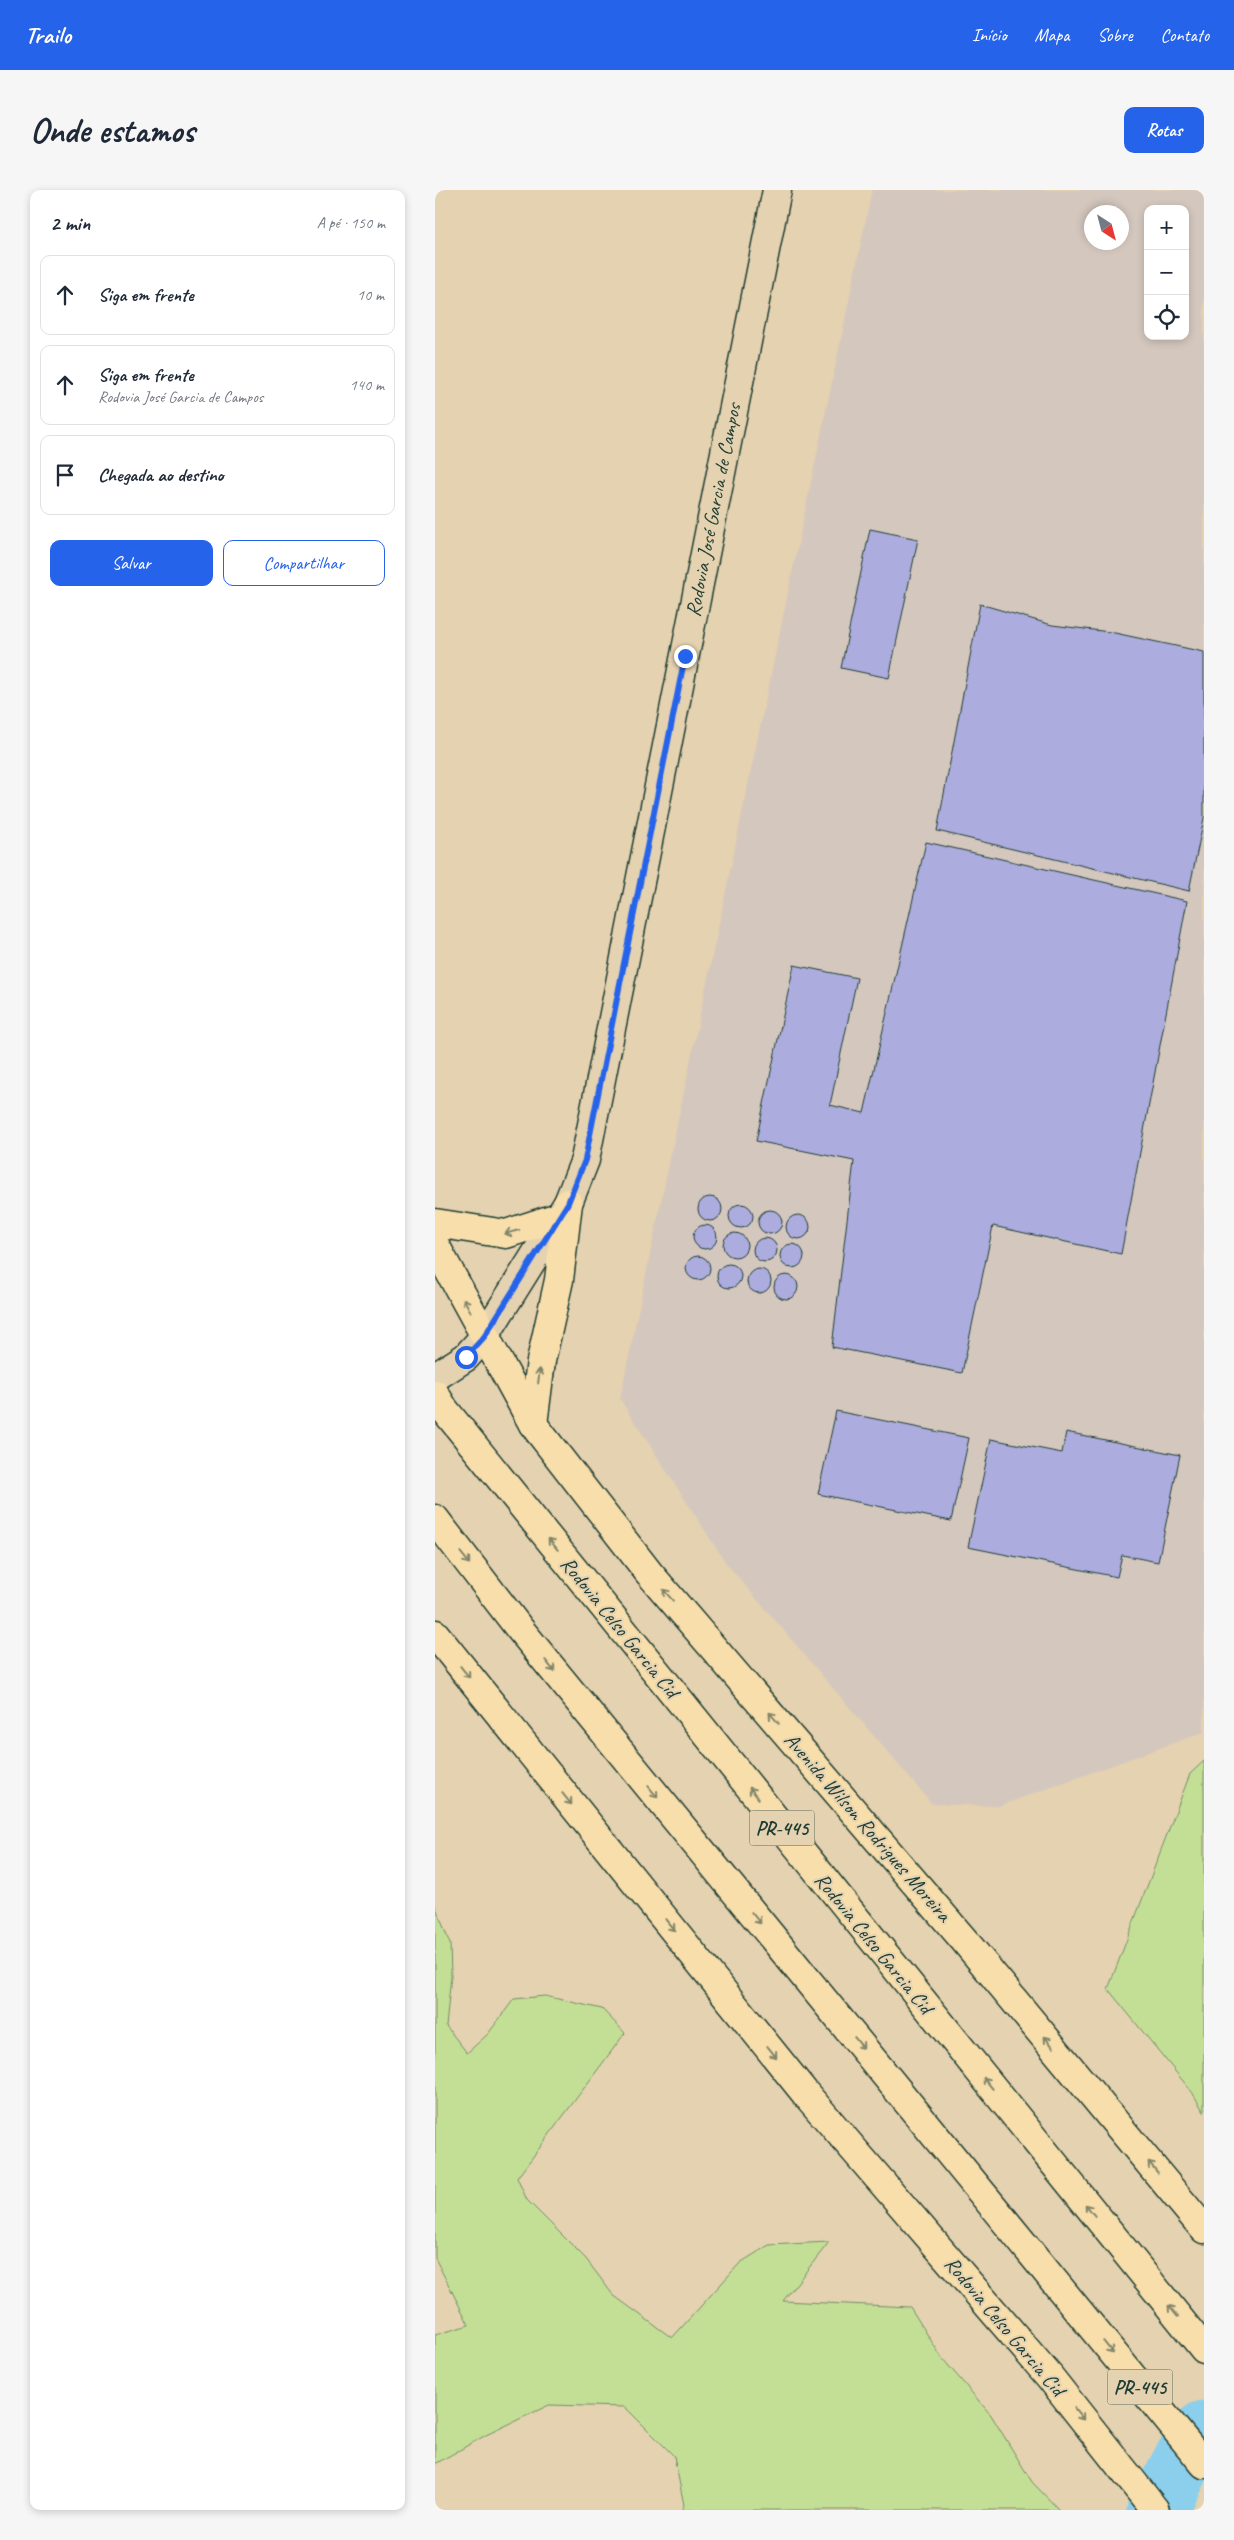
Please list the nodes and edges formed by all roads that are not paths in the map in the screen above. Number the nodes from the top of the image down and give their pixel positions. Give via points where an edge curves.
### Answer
1 (777, 190) edge
2 (563, 1210) junction
3 (435, 1223) edge
4 (435, 1245) edge
5 (484, 1337) junction
6 (435, 1377) edge
7 (435, 1394) edge
8 (533, 1424) junction
9 (435, 1519) edge
10 (435, 1634) edge
11 (1204, 2229) edge
12 (1204, 2349) edge
13 (1204, 2464) edge
14 (1155, 2510) edge

1 - 2 street, Rodovia José Garcia de Campos via 585,1160
2 -> 3 highway via 506,1234
2 - 5 street, Rodovia José Garcia de Campos
8 -> 2 highway via 541,1361 559,1280
5 -> 4 highway, PR-445
5 - 6 street, Rodovia José Garcia de Campos via 466,1357
5 - 8 highway, PR-445
12 -> 7 highway, Rodovia Celso Garcia Cid / PR-445
11 -> 8 highway, Avenida Wilson Rodrigues Moreira / PR-445 via 964,1940 649,1573
9 -> 13 highway, PR-445 via 519,1628
10 -> 14 highway, Rodovia Celso Garcia Cid / PR-445 via 805,2093 1049,2376

